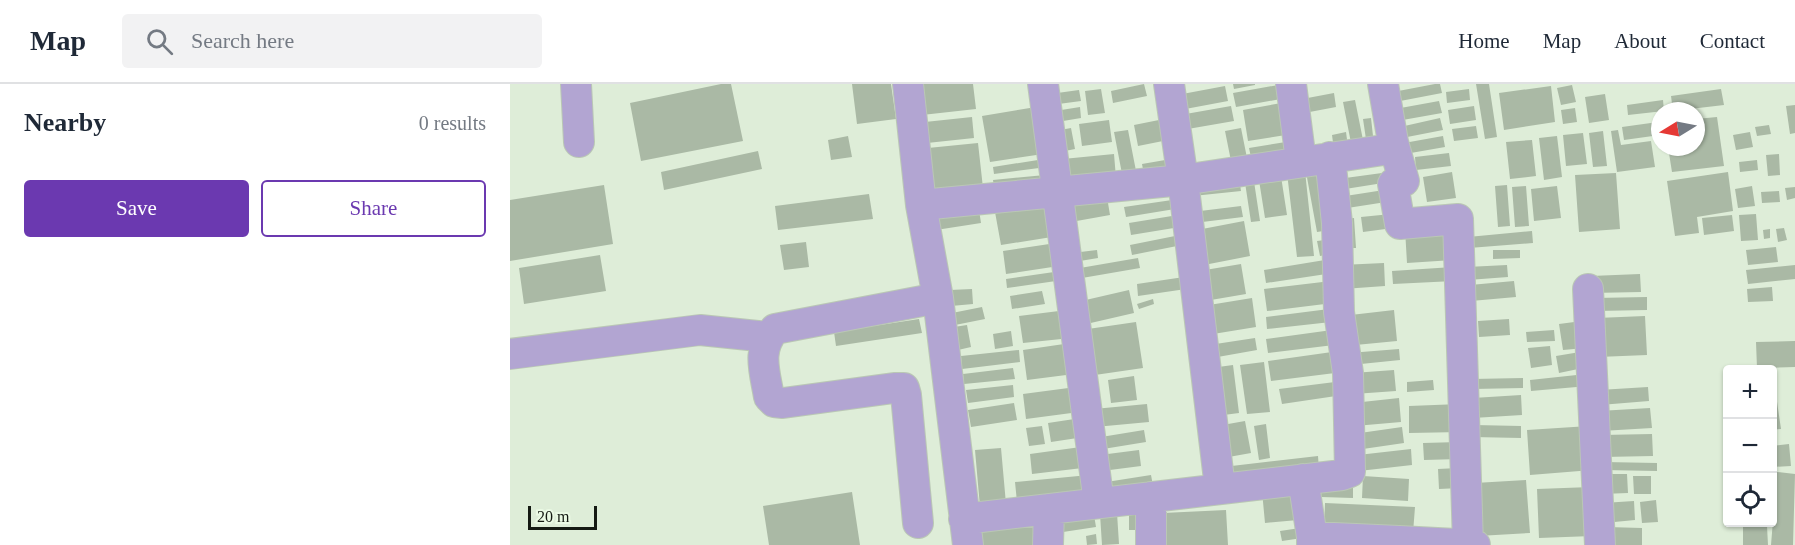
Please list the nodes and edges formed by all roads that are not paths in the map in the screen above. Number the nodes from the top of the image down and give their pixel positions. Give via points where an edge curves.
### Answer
1 (576, 84) edge
2 (908, 84) edge
3 (1042, 84) edge
4 (1169, 84) edge
5 (1291, 84) edge
6 (1383, 84) edge
7 (579, 142) dead end
8 (1392, 142) junction
9 (1315, 159) junction
10 (1183, 180) junction
11 (1058, 192) junction
12 (921, 205) junction
13 (1588, 289) dead end
14 (938, 298) junction
15 (768, 337) junction
16 (510, 354) edge
17 (1303, 479) junction
18 (1220, 488) junction
19 (1151, 497) junction
20 (1100, 503) junction
21 (1049, 509) junction
22 (918, 523) dead end
23 (966, 532) edge
24 (1312, 541) edge
25 (1399, 543) edge
26 (1048, 545) edge
27 (1151, 545) edge
28 (1468, 545) edge
29 (1600, 545) edge

1 - 7 street
2 - 12 street
3 - 11 street
4 - 10 street
5 - 9 street
6 - 8 street
8 - 9 street via 1390,149
8 - 28 street via 1404,181 1393,184 1400,224 1458,219
9 - 10 street
9 - 17 street via 1337,223 1339,312 1348,373 1350,472
10 - 11 street
10 - 18 street
11 - 12 street
11 - 20 street
12 - 14 street
13 - 29 street
14 - 15 street via 775,328
14 - 23 street
15 - 16 street via 700,330
15 - 22 street via 763,353 769,397 774,402 904,388
17 - 18 street
17 - 24 street
18 - 19 street
19 - 20 street
19 - 27 street
20 - 21 street
21 - 23 street
21 - 26 street
24 - 25 street
25 - 28 street

